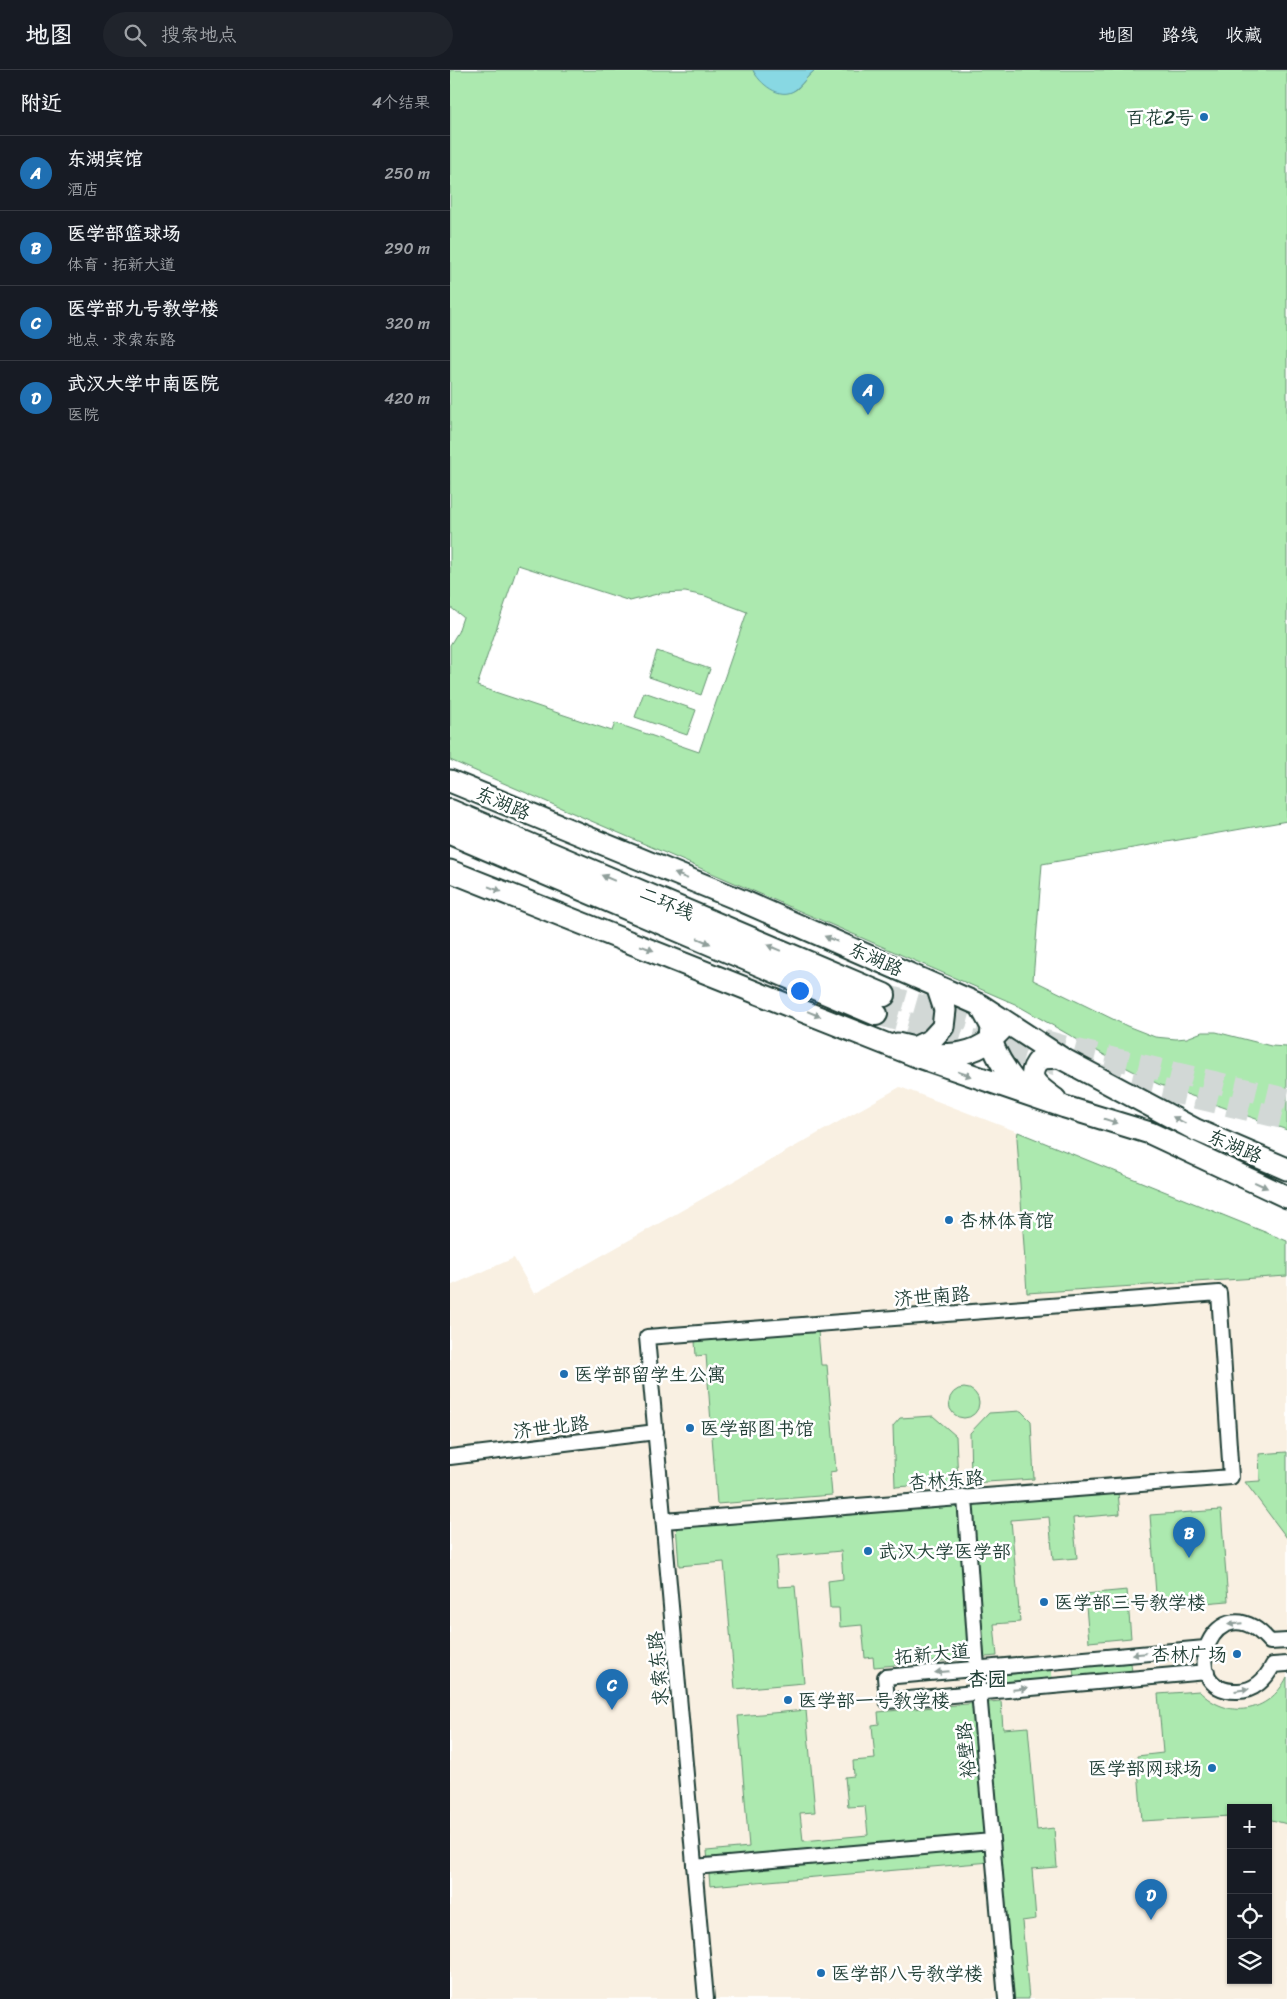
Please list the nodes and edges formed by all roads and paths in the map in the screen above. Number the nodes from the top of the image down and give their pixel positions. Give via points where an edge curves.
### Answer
1 (450, 781) edge
2 (450, 812) edge
3 (450, 833) edge
4 (450, 871) edge
5 (936, 986) junction
6 (980, 1005) junction
7 (1016, 1028) junction
8 (875, 1039) junction
9 (991, 1040) junction
10 (916, 1056) junction
11 (1060, 1057) junction
12 (1024, 1093) junction
13 (1065, 1107) junction
14 (1287, 1169) edge
15 (1287, 1197) edge
16 (647, 1337) joint
17 (656, 1432) junction
18 (450, 1457) edge
19 (1231, 1477) joint
20 (965, 1498) junction
21 (664, 1521) junction
22 (1287, 1640) edge
23 (1205, 1648) junction
24 (1287, 1664) edge
25 (977, 1669) junction
26 (1206, 1672) junction
27 (980, 1692) junction
28 (992, 1841) junction
29 (694, 1867) junction
30 (706, 1999) edge
31 (1006, 1999) edge

5 -> 1 main road, 东湖路 via 745,902
3 -> 2 highway, 二环线 via 880,1004
4 -> 8 main road, 东湖路
5 - 6 main road, 东湖路
5 - 8 main road via 946,1010 943,1027 931,1040 914,1048
6 - 7 main road, 东湖路
6 - 9 main road via 992,1027
7 - 9 main road via 1001,1030
7 - 11 main road, 东湖路
8 - 10 main road, 东湖路
9 - 10 main road via 960,1055
9 - 12 main road via 996,1056
10 -> 12 main road, 东湖路
11 - 13 main road via 1041,1058 1034,1065 1032,1074 1035,1084
14 -> 11 main road, 东湖路 via 1196,1130
12 - 13 main road, 东湖路
13 -> 15 main road, 东湖路 via 1150,1133
16 - 17 street, 求索东路
16 - 19 street, 济世南路 via 1219,1293
17 - 18 street, 济世北路
17 - 21 street, 求索东路
19 - 20 street, 杏林东路
20 - 21 street, 杏林东路
20 - 25 street, 裕壁路
21 - 29 street, 求索东路
22 -> 23 street via 1270,1642 1261,1631 1250,1625 1233,1623 1216,1631
23 -> 25 street, 拓新大道
23 - 26 street
26 -> 24 street via 1224,1688 1244,1691 1259,1684 1273,1665
25 - 27 street, 裕壁路
25 -> 27 street, 拓新大道 via 885,1677 887,1701
27 -> 26 street, 拓新大道
27 - 28 street, 裕壁路
28 - 29 street
28 - 31 street, 裕壁路
29 - 30 street, 求索东路

